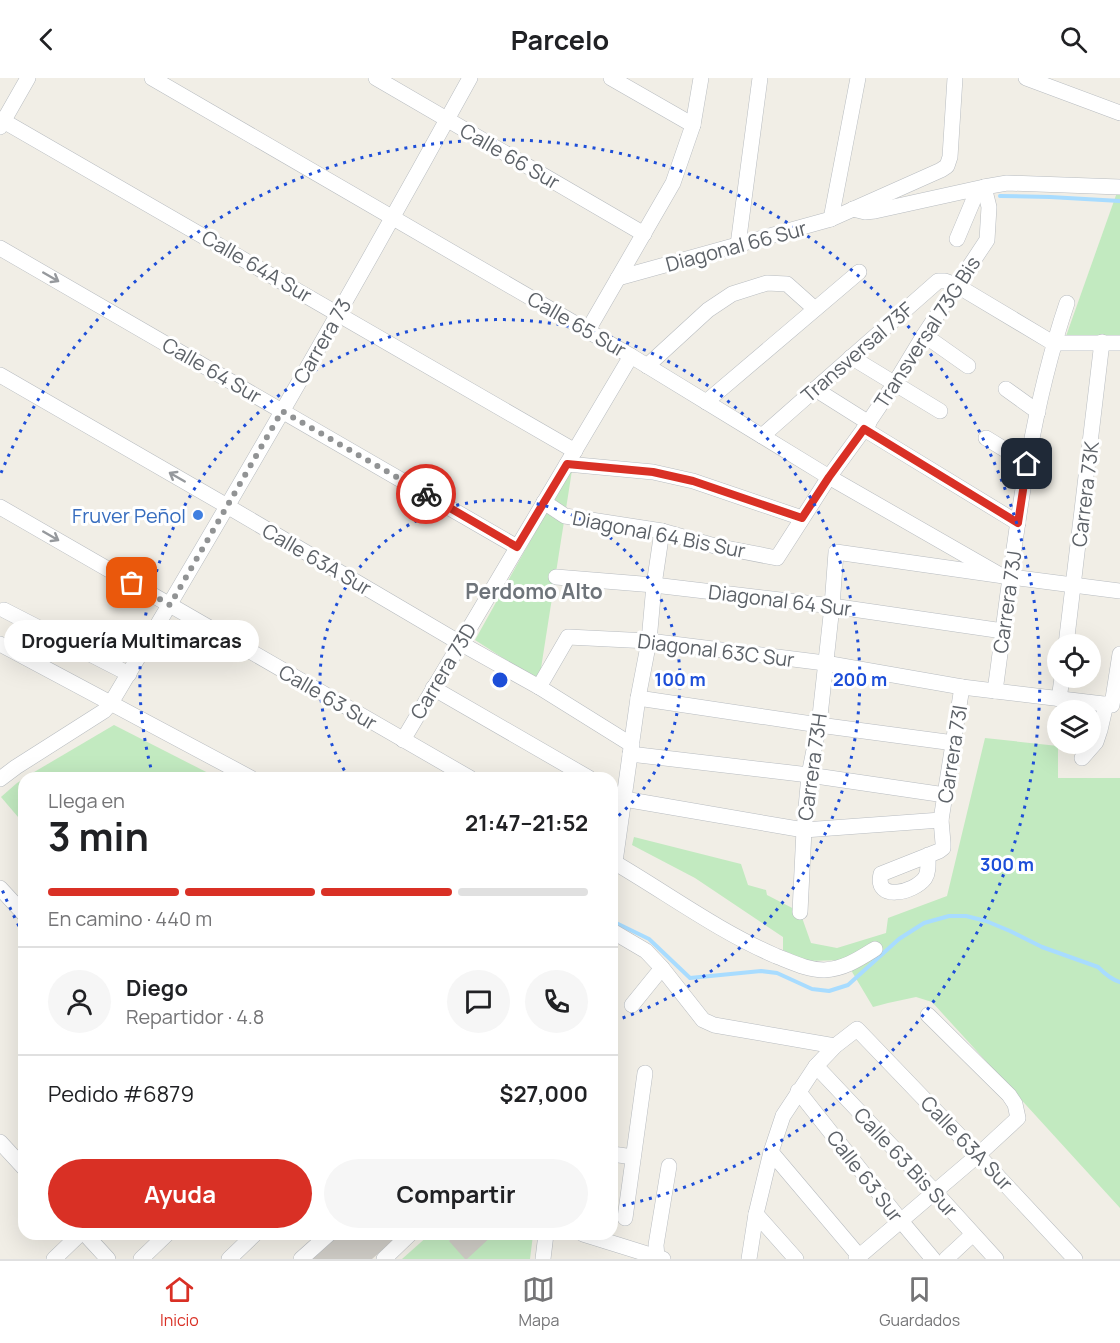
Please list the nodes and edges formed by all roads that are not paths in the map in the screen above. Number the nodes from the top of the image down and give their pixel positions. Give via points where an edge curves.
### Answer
1 (28, 78) edge
2 (152, 78) edge
3 (376, 78) edge
4 (470, 78) edge
5 (611, 78) edge
6 (701, 78) edge
7 (760, 78) edge
8 (858, 78) edge
9 (955, 78) edge
10 (1026, 78) edge
11 (1042, 80) edge
12 (1120, 113) edge
13 (447, 120) junction
14 (1, 122) edge
15 (693, 125) junction
16 (1120, 187) edge
17 (978, 188) junction
18 (853, 209) junction
19 (393, 218) junction
20 (831, 219) junction
21 (644, 234) junction
22 (957, 239) dead end
23 (738, 245) junction
24 (0, 248) edge
25 (859, 272) dead end
26 (618, 278) junction
27 (956, 285) junction
28 (1067, 303) dead end
29 (815, 309) junction
30 (338, 313) junction
31 (588, 330) junction
32 (924, 334) junction
33 (1102, 342) junction
34 (1053, 343) junction
35 (1120, 343) edge
36 (632, 356) junction
37 (852, 357) junction
38 (648, 366) junction
39 (968, 366) dead end
40 (0, 375) edge
41 (895, 384) junction
42 (815, 389) junction
43 (1006, 389) dead end
44 (706, 402) junction
45 (282, 411) junction
46 (940, 411) dead end
47 (1038, 412) junction
48 (866, 426) junction
49 (762, 436) junction
50 (986, 438) dead end
51 (571, 457) junction
52 (1027, 464) junction
53 (829, 477) junction
54 (544, 502) junction
55 (227, 506) junction
56 (0, 507) edge
57 (802, 518) junction
58 (1018, 523) junction
59 (662, 531) junction
60 (517, 547) junction
61 (777, 558) joint
62 (1005, 576) junction
63 (556, 577) dead end
64 (654, 585) junction
65 (1074, 585) junction
66 (1120, 591) edge
67 (170, 605) junction
68 (832, 606) junction
69 (4, 610) dead end
70 (1003, 631) junction
71 (1067, 634) edge
72 (649, 641) junction
73 (460, 643) junction
74 (0, 644) edge
75 (1120, 654) edge
76 (825, 663) junction
77 (129, 674) junction
78 (538, 687) junction
79 (962, 687) junction
80 (433, 688) junction
81 (1061, 688) edge
82 (995, 691) junction
83 (638, 698) junction
84 (1059, 699) junction
85 (111, 704) junction
86 (1109, 705) junction
87 (819, 725) junction
88 (403, 740) junction
89 (954, 743) junction
90 (631, 750) junction
91 (1082, 758) dead end
92 (239, 772) edge
93 (459, 772) edge
94 (579, 772) edge
95 (808, 775) junction
96 (0, 778) edge
97 (618, 795) edge
98 (945, 795) junction
99 (941, 820) junction
100 (804, 830) junction
101 (928, 855) dead end
102 (618, 864) edge
103 (0, 888) edge
104 (18, 908) edge
105 (800, 912) dead end
106 (618, 935) edge
107 (875, 949) dead end
108 (662, 968) junction
109 (633, 1005) dead end
110 (928, 1015) dead end
111 (835, 1046) junction
112 (816, 1066) junction
113 (645, 1073) dead end
114 (798, 1091) junction
115 (0, 1142) edge
116 (771, 1152) junction
117 (618, 1155) edge
118 (978, 1155) junction
119 (633, 1157) junction
120 (18, 1162) edge
121 (669, 1166) dead end
122 (935, 1192) junction
123 (756, 1214) junction
124 (625, 1218) dead end
125 (901, 1221) junction
126 (973, 1234) junction
127 (74, 1240) edge
128 (91, 1240) edge
129 (161, 1240) edge
130 (249, 1240) edge
131 (322, 1240) edge
132 (404, 1240) edge
133 (545, 1240) edge
134 (602, 1240) edge
135 (660, 1258) edge
136 (858, 1258) edge
137 (54, 1259) edge
138 (108, 1259) edge
139 (141, 1259) edge
140 (229, 1259) edge
141 (301, 1259) edge
142 (384, 1259) edge
143 (543, 1259) edge
144 (749, 1259) edge
145 (796, 1259) edge
146 (933, 1259) edge
147 (946, 1259) edge
148 (996, 1259) edge
149 (1075, 1259) edge

1 - 14 street
2 - 19 street, Calle 65 Sur
3 - 13 street, Calle 66 Sur
4 - 13 street, Carrera 73
5 - 15 street
6 - 15 street
7 - 23 street
8 - 20 street
9 - 18 street, Diagonal 66 Sur via 947,166
10 - 11 street
11 - 12 street
13 - 19 street, Carrera 73
13 - 21 street, Calle 66 Sur
14 - 30 street, Calle 64A Sur
15 - 21 street via 673,183
16 - 17 street, Diagonal 66 Sur via 1007,183
17 - 18 street, Diagonal 66 Sur via 875,212
17 - 22 street
17 - 27 street, Transversal 73G Bis via 989,207 987,240
18 - 20 street, Diagonal 66 Sur
19 - 30 street, Carrera 73
19 - 31 street, Calle 65 Sur
20 - 23 street, Diagonal 66 Sur
21 - 26 street
23 - 26 street, Diagonal 66 Sur
24 -> 45 street, Calle 64 Sur
25 - 29 street
26 - 31 street
27 - 32 street, Transversal 73G Bis
27 - 34 street
27 - 37 street, Transversal 73F via 938,281
28 - 34 street, Carrera 73J
29 - 38 street via 787,284 767,283 732,294 708,310
29 - 44 street
30 - 45 street, Carrera 73
30 - 51 street, Calle 64A Sur
31 - 36 street, Calle 65 Sur
32 - 39 street
32 - 41 street, Transversal 73G Bis
33 - 34 street
33 - 35 street
33 - 65 street, Carrera 73K
34 - 47 street, Carrera 73J
36 - 38 street, Calle 65 Sur
36 - 51 street, Carrera 73D
37 - 41 street
37 - 42 street, Transversal 73F
38 - 44 street, Calle 65 Sur
55 -> 40 street, Calle 63A Sur
41 - 46 street
41 - 48 street, Transversal 73G Bis
42 - 48 street
42 - 49 street, Transversal 73F
43 - 47 street
44 - 49 street, Calle 65 Sur
45 - 55 street, Carrera 73
45 - 60 street, Calle 64 Sur
47 - 52 street, Carrera 73J
48 - 53 street, Transversal 73G Bis
48 - 58 street
49 - 53 street, Calle 65 Sur
50 - 52 street
51 - 54 street, Carrera 73D
51 - 57 street via 693,481
52 - 58 street, Carrera 73J
53 - 57 street, Transversal 73G Bis
53 - 62 street, Calle 65 Sur
54 - 59 street, Diagonal 64 Bis Sur via 565,516
54 - 60 street, Carrera 73D
55 - 67 street, Carrera 73
55 - 73 street, Calle 63A Sur
56 -> 67 street, Calle 63 Sur
57 - 61 street, Transversal 73G Bis
58 - 62 street, Carrera 73J
59 - 61 street, Diagonal 64 Bis Sur
59 - 64 street
60 - 73 street, Carrera 73D
62 - 65 street
62 - 68 street, Carrera 73H via 836,552
62 - 70 street, Carrera 73J
63 - 64 street, Diagonal 64 Sur
64 - 68 street, Diagonal 64 Sur
64 - 72 street
65 - 66 street
65 - 71 street, Carrera 73K
67 - 77 street, Carrera 73
67 - 88 street, Calle 63 Sur
68 - 70 street, Diagonal 64 Sur
68 - 76 street, Carrera 73H
69 - 77 street
70 - 82 street, Carrera 73J
72 - 76 street, Diagonal 63C Sur
72 - 78 street, Diagonal 63C Sur via 568,637
72 - 83 street
73 - 78 street, Calle 63A Sur
73 - 80 street, Carrera 73D
74 - 85 street
75 - 86 street
76 - 79 street, Diagonal 63C Sur
76 - 87 street, Carrera 73H
77 - 85 street, Carrera 73
78 - 90 street, Calle 63A Sur
79 - 82 street, Diagonal 63C Sur
79 - 89 street, Carrera 73I
80 - 88 street, Carrera 73D
80 - 94 street
81 - 84 street
82 - 84 street, Diagonal 63C Sur
83 - 87 street
83 - 90 street
84 - 86 street, Diagonal 63C Sur
85 - 92 street
85 - 96 street, Carrera 73
86 - 91 street via 1096,742
87 - 89 street
87 - 95 street, Carrera 73H
88 - 93 street, Calle 63 Sur
89 - 98 street, Carrera 73I
90 - 95 street
90 - 97 street
95 - 98 street
95 - 100 street, Carrera 73H
97 - 100 street
98 - 99 street, Carrera 73I
99 - 100 street
99 - 101 street, Carrera 73I via 942,848
100 - 105 street, Carrera 73H
102 - 107 street via 753,946 802,967 845,967
103 - 104 street
106 - 108 street via 646,951
108 - 109 street
108 - 111 street via 703,1020 714,1025
110 - 118 street via 1016,1104 1018,1118
111 - 112 street
111 - 118 street, Calle 63A Sur via 857,1029
112 - 114 street
112 - 122 street, Calle 63 Bis Sur
113 - 119 street
114 - 116 street via 783,1116
114 - 125 street, Calle 63 Sur
115 - 120 street
116 - 123 street
116 - 136 street
117 - 119 street
118 - 122 street
118 - 149 street, Calle 63A Sur
119 - 124 street
121 - 135 street via 656,1245
122 - 125 street
122 - 126 street, Calle 63 Bis Sur
123 - 144 street
123 - 145 street
125 - 136 street
125 - 146 street, Calle 63 Sur
126 - 147 street
126 - 148 street, Calle 63 Bis Sur
127 - 137 street
128 - 138 street
129 - 139 street
130 - 140 street
131 - 141 street
132 - 142 street
133 - 143 street
134 - 135 street

